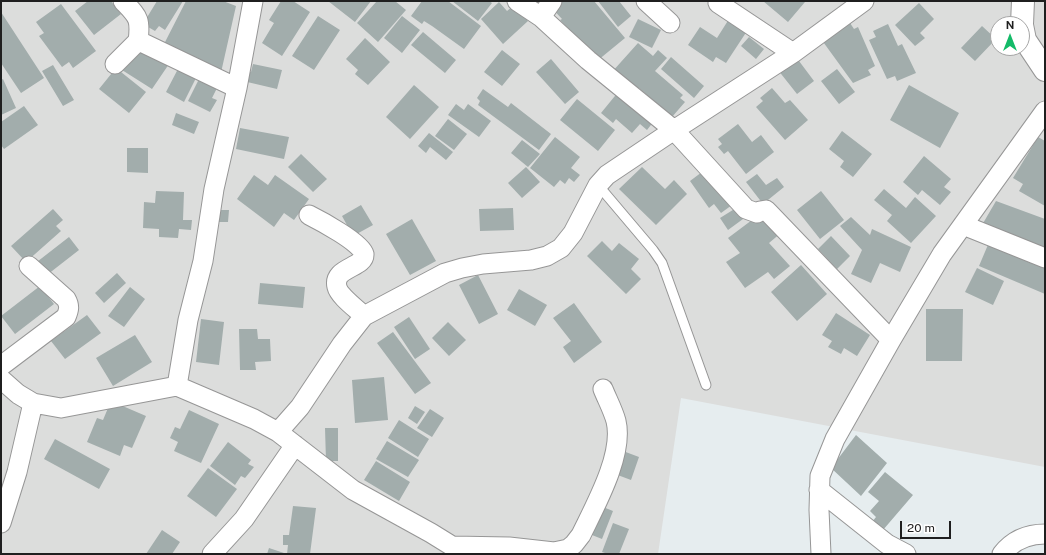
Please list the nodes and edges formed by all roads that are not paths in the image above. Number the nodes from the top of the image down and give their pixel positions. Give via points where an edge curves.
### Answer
1 (123, 1) edge
2 (253, 1) edge
3 (517, 1) edge
4 (552, 1) edge
5 (646, 1) edge
6 (864, 1) edge
7 (1022, 1) edge
8 (718, 3) dead end
9 (1022, 16) edge
10 (541, 17) junction
11 (670, 24) dead end
12 (138, 42) junction
13 (1030, 48) edge
14 (793, 53) junction
15 (115, 64) dead end
16 (1045, 70) edge
17 (237, 88) junction
18 (1045, 111) edge
19 (674, 130) junction
20 (598, 185) junction
21 (309, 215) dead end
22 (963, 224) junction
23 (1045, 258) edge
24 (29, 266) dead end
25 (364, 316) junction
26 (891, 340) junction
27 (1, 366) edge
28 (1, 380) edge
29 (706, 385) dead end
30 (177, 386) junction
31 (603, 389) dead end
32 (33, 403) junction
33 (278, 432) junction
34 (295, 445) junction
35 (819, 490) junction
36 (1, 523) edge
37 (1045, 534) edge
38 (456, 550) edge
39 (212, 554) edge
40 (821, 554) edge
41 (906, 554) edge
42 (1002, 554) edge

1 - 12 street via 138,19
2 - 17 street
3 - 10 street
4 - 10 street
5 - 11 street
6 - 14 street
7 - 9 street
8 - 14 street
10 - 19 street via 588,60
12 - 15 street
12 - 17 street
13 - 16 street
14 - 19 street
17 - 30 street via 214,190 203,261 188,320
18 - 22 street
19 - 20 street via 608,175
19 - 26 street via 746,209 754,212 766,210
20 - 25 street via 573,233 561,248 548,256 484,264 445,273
20 - 29 lane via 662,263
21 - 25 street via 343,234 363,251 362,261 345,270 336,282 337,289
22 - 23 street
22 - 26 street via 942,254
24 - 27 street via 66,299 69,309 66,317
25 - 33 street via 300,407
26 - 35 street via 834,439 820,476
28 - 32 street
30 - 32 street via 61,408
30 - 33 street via 254,418
31 - 38 street via 616,420 618,439 614,460 581,535 574,544 568,549 554,552 509,547
32 - 36 street via 17,472
33 - 34 street
34 - 38 street via 353,490
34 - 39 street via 244,519
35 - 40 street
35 - 41 street via 887,544
37 - 42 street via 1016,541

